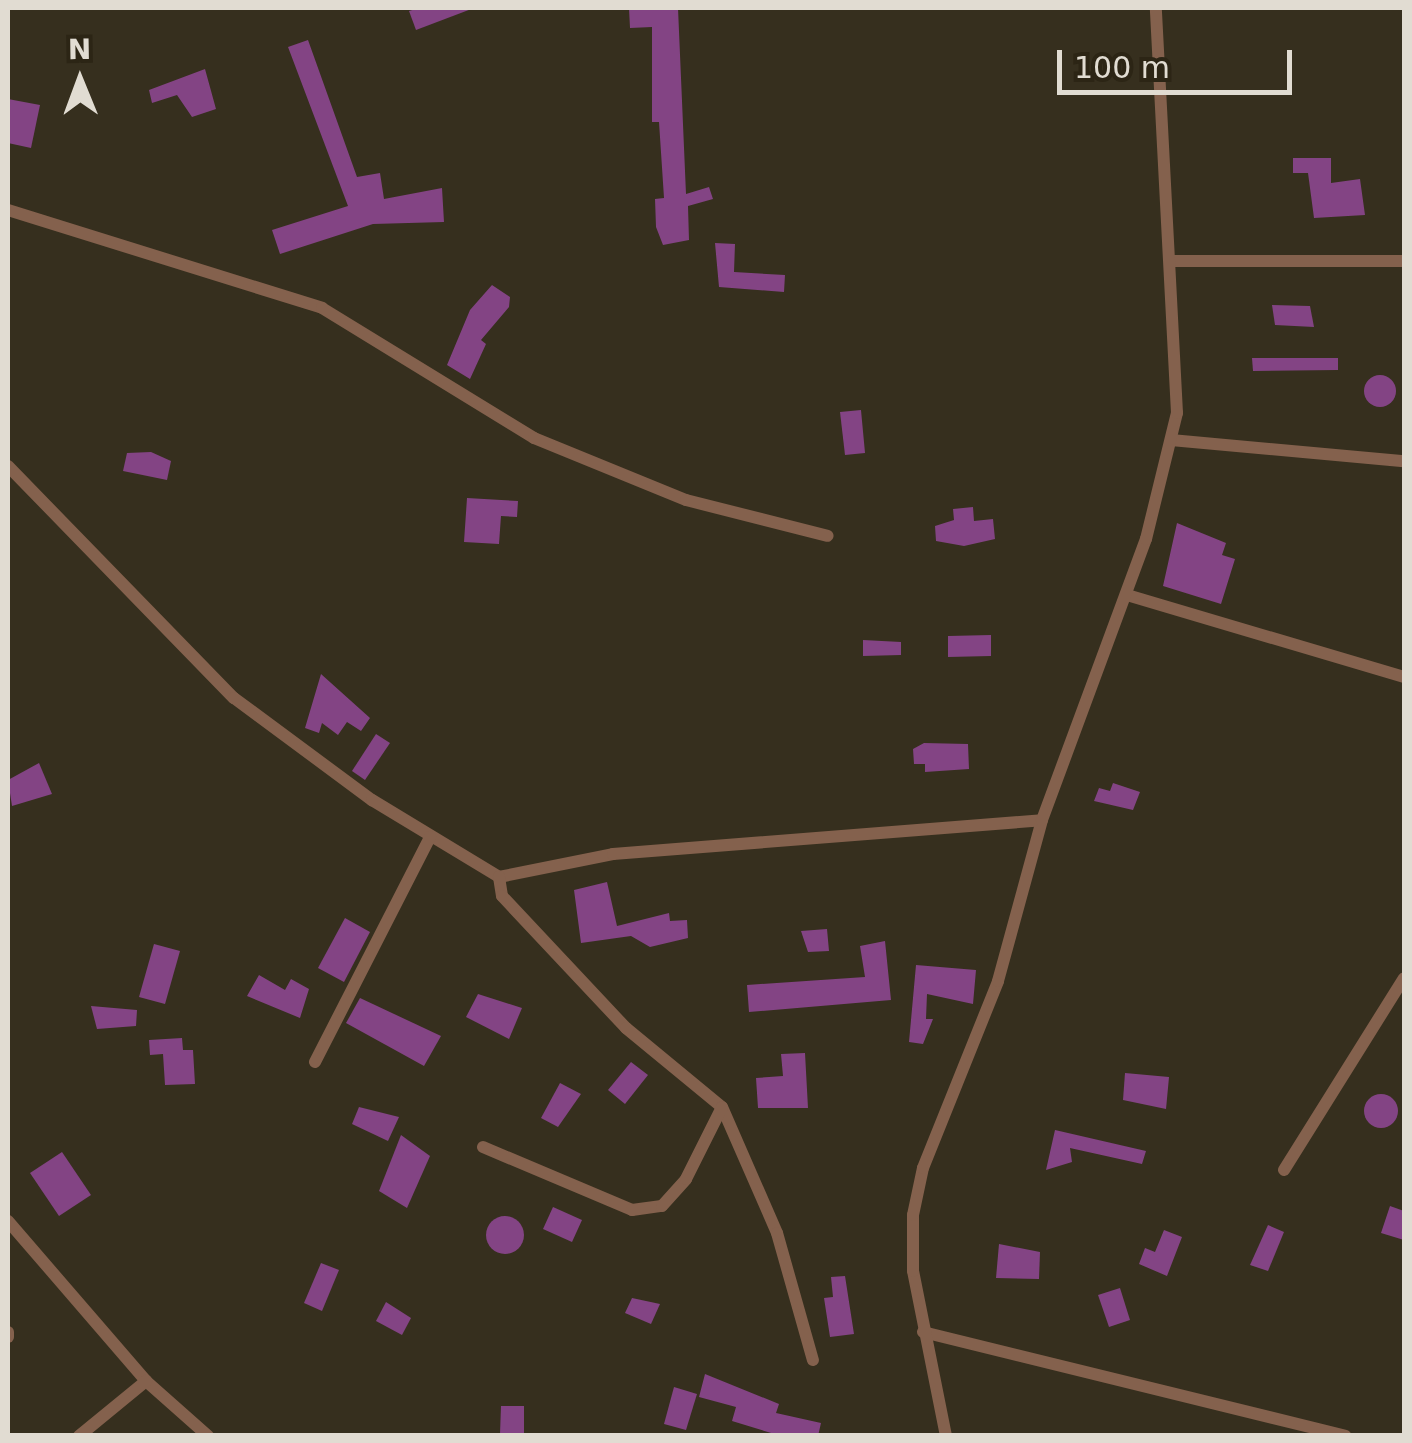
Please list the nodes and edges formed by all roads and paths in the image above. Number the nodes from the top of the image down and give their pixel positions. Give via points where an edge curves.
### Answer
1 (1156, 8) edge
2 (8, 210) edge
3 (1173, 261) junction
4 (1404, 261) edge
5 (1171, 440) junction
6 (1404, 461) edge
7 (8, 466) edge
8 (828, 536) dead end
9 (1127, 595) junction
10 (1404, 678) edge
11 (1042, 820) junction
12 (430, 837) junction
13 (499, 877) junction
14 (1404, 978) edge
15 (315, 1062) dead end
16 (722, 1107) junction
17 (483, 1146) dead end
18 (1284, 1170) dead end
19 (8, 1221) edge
20 (924, 1332) junction
21 (813, 1360) dead end
22 (146, 1382) junction
23 (79, 1436) edge
24 (208, 1436) edge
25 (946, 1436) edge
26 (1345, 1436) edge

1 - 3 street
2 - 8 street via 322,308 552,446 686,500
3 - 4 street
3 - 5 street
5 - 6 street
5 - 9 street
7 - 12 street via 234,698
9 - 10 street
9 - 11 street
11 - 13 street via 626,852
11 - 20 street via 998,981 923,1168 913,1215
12 - 13 street
12 - 15 street
13 - 16 street via 502,896 626,1028
14 - 18 street
16 - 17 street via 686,1179 662,1206 632,1210
16 - 21 street via 777,1233
19 - 22 street
20 - 25 street
20 - 26 street
22 - 23 street
22 - 24 street

